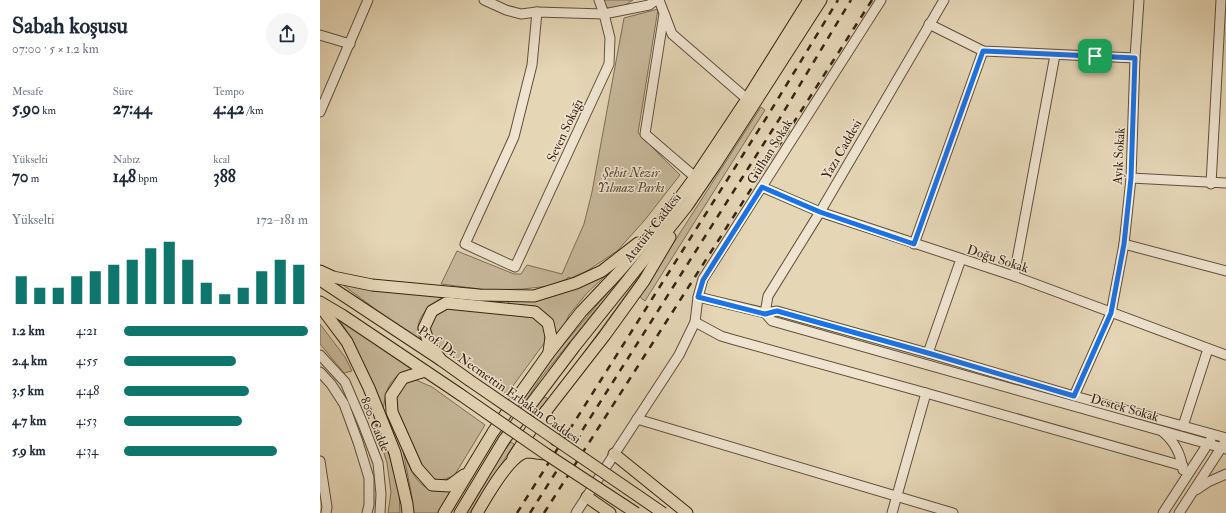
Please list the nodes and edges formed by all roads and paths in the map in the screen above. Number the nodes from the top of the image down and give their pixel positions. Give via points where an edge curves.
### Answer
1 (368, 0) edge
2 (484, 0) edge
3 (504, 0) edge
4 (598, 0) edge
5 (659, 0) edge
6 (809, 0) edge
7 (821, 0) edge
8 (881, 0) edge
9 (944, 0) edge
10 (1139, 0) edge
11 (1221, 0) edge
12 (651, 2) edge
13 (506, 10) junction
14 (537, 12) junction
15 (604, 14) junction
16 (664, 14) junction
17 (929, 24) junction
18 (320, 35) edge
19 (350, 44) junction
20 (983, 51) junction
21 (1055, 55) junction
22 (1135, 58) junction
23 (748, 99) junction
24 (320, 112) edge
25 (695, 177) junction
26 (1131, 178) junction
27 (1226, 183) edge
28 (1211, 184) junction
29 (762, 187) junction
30 (687, 206) junction
31 (820, 212) junction
32 (659, 226) junction
33 (914, 244) junction
34 (1124, 244) junction
35 (961, 259) junction
36 (320, 271) edge
37 (1226, 271) edge
38 (1014, 276) junction
39 (320, 280) edge
40 (698, 297) junction
41 (320, 302) edge
42 (320, 306) edge
43 (1111, 313) junction
44 (765, 314) junction
45 (695, 322) junction
46 (1208, 349) junction
47 (549, 353) junction
48 (928, 353) junction
49 (320, 355) edge
50 (1226, 355) edge
51 (441, 360) junction
52 (425, 371) junction
53 (320, 372) edge
54 (926, 393) junction
55 (1074, 396) junction
56 (546, 411) junction
57 (637, 420) junction
58 (534, 425) junction
59 (1183, 426) junction
60 (1162, 431) junction
61 (1214, 435) junction
62 (1226, 438) edge
63 (525, 439) junction
64 (556, 440) junction
65 (1208, 444) junction
66 (1225, 446) edge
67 (546, 454) junction
68 (614, 454) junction
69 (320, 461) edge
70 (509, 464) junction
71 (1183, 466) junction
72 (468, 473) junction
73 (1224, 476) edge
74 (1183, 482) junction
75 (1192, 493) junction
76 (896, 496) junction
77 (587, 497) junction
78 (326, 513) edge
79 (367, 513) edge
80 (380, 513) edge
81 (408, 513) edge
82 (444, 513) edge
83 (460, 513) edge
84 (477, 513) edge
85 (576, 513) edge
86 (610, 513) edge
87 (636, 513) edge
88 (663, 513) edge
89 (687, 513) edge
90 (892, 513) edge
91 (954, 513) edge
92 (1163, 513) edge
93 (1179, 513) edge

1 - 19 street
2 - 13 street
3 - 13 street
4 - 15 street, Seven Sokağı
5 - 16 street
6 - 23 main road, Atatürk Caddesi
7 - 30 main road, Atatürk Caddesi
8 - 29 street, Gülhan Sokak
9 - 17 street, Yazı Caddesi
10 - 22 street, Ayık Sokak
11 - 28 street
12 - 15 street
13 - 14 street via 520,14
14 - 15 street
14 - 15 street, Seven Sokağı via 532,65 514,137 466,244 515,267 609,64 610,38
16 - 23 street via 672,34
16 - 25 street via 645,134
17 - 20 street
17 - 31 street, Yazı Caddesi
18 - 19 street
19 - 24 street
20 - 21 street
20 - 33 street
21 - 22 street
21 - 38 street
22 - 26 street, Ayık Sokak
23 - 25 main road, Atatürk Caddesi
25 - 32 main road, Atatürk Caddesi
26 - 28 street
26 - 34 street, Ayık Sokak
27 - 28 street
29 - 31 street, Doğu Sokak
29 - 40 street, Gülhan Sokak via 703,280
30 - 56 main road via 644,281
30 - 83 main road, Atatürk Caddesi via 504,440
31 - 33 street, Doğu Sokak
31 - 44 street, Yazı Caddesi via 768,296
32 - 36 main road via 602,271 576,283 534,296 479,295 372,285 333,277
32 - 47 main road, Atatürk Caddesi via 581,312
33 - 35 street, Doğu Sokak
34 - 37 street
34 - 43 street, Ayık Sokak
35 - 38 street, Doğu Sokak
35 - 48 street
38 - 43 street, Doğu Sokak
39 - 51 main road, Prof. Dr. Necmettin Erbakan Caddesi
40 - 44 street, Destek Sokak
40 - 45 street, Gülhan Sokak
41 - 52 main road
42 - 81 main road via 347,342 369,388 395,453
43 - 46 street, Doğu Sokak
43 - 55 street, Ayık Sokak
44 - 48 street, Destek Sokak via 777,311
44 - 60 street, Destek Sokak via 772,321
45 - 54 street via 731,340
45 - 57 street, Gülhan Sokak via 679,355
46 - 50 street, Doğu Sokak
46 - 59 street
47 - 51 main road via 552,337 548,323 535,312 446,303 432,311 424,328 428,341
47 - 72 main road, Atatürk Caddesi
48 - 55 street, Destek Sokak
49 - 80 street, 800. Cadde via 345,382 366,431 378,464
51 - 58 main road, Prof. Dr. Necmettin Erbakan Caddesi, bridge
52 - 63 main road, bridge
52 - 72 main road via 403,378 391,396 392,412 417,468 432,485 449,486
53 - 79 street, 800. Cadde via 344,404 358,442 369,478
54 - 71 street
54 - 76 street
55 - 59 street, Destek Sokak
56 - 58 main road
56 - 64 main road via 546,418
57 - 68 street, Gülhan Sokak
57 - 76 street
58 - 63 main road
58 - 64 main road, Prof. Dr. Necmettin Erbakan Caddesi, bridge
59 - 61 street, Destek Sokak
60 - 65 street, Destek Sokak
60 - 71 street via 1174,443
61 - 62 street, Destek Sokak
61 - 65 street
63 - 67 main road, bridge
63 - 70 main road
64 - 88 main road, Prof. Dr. Necmettin Erbakan Caddesi, bridge
65 - 66 street, Destek Sokak
65 - 74 street
66 - 75 street
67 - 70 main road via 527,452
67 - 87 main road, bridge
68 - 77 street, Gülhan Sokak
68 - 89 main road
69 - 78 street
70 - 84 main road
71 - 74 street
72 - 82 main road, Atatürk Caddesi
73 - 75 street
74 - 92 street
75 - 93 street
76 - 90 street
76 - 91 street
77 - 85 street, Gülhan Sokak
77 - 86 main road

